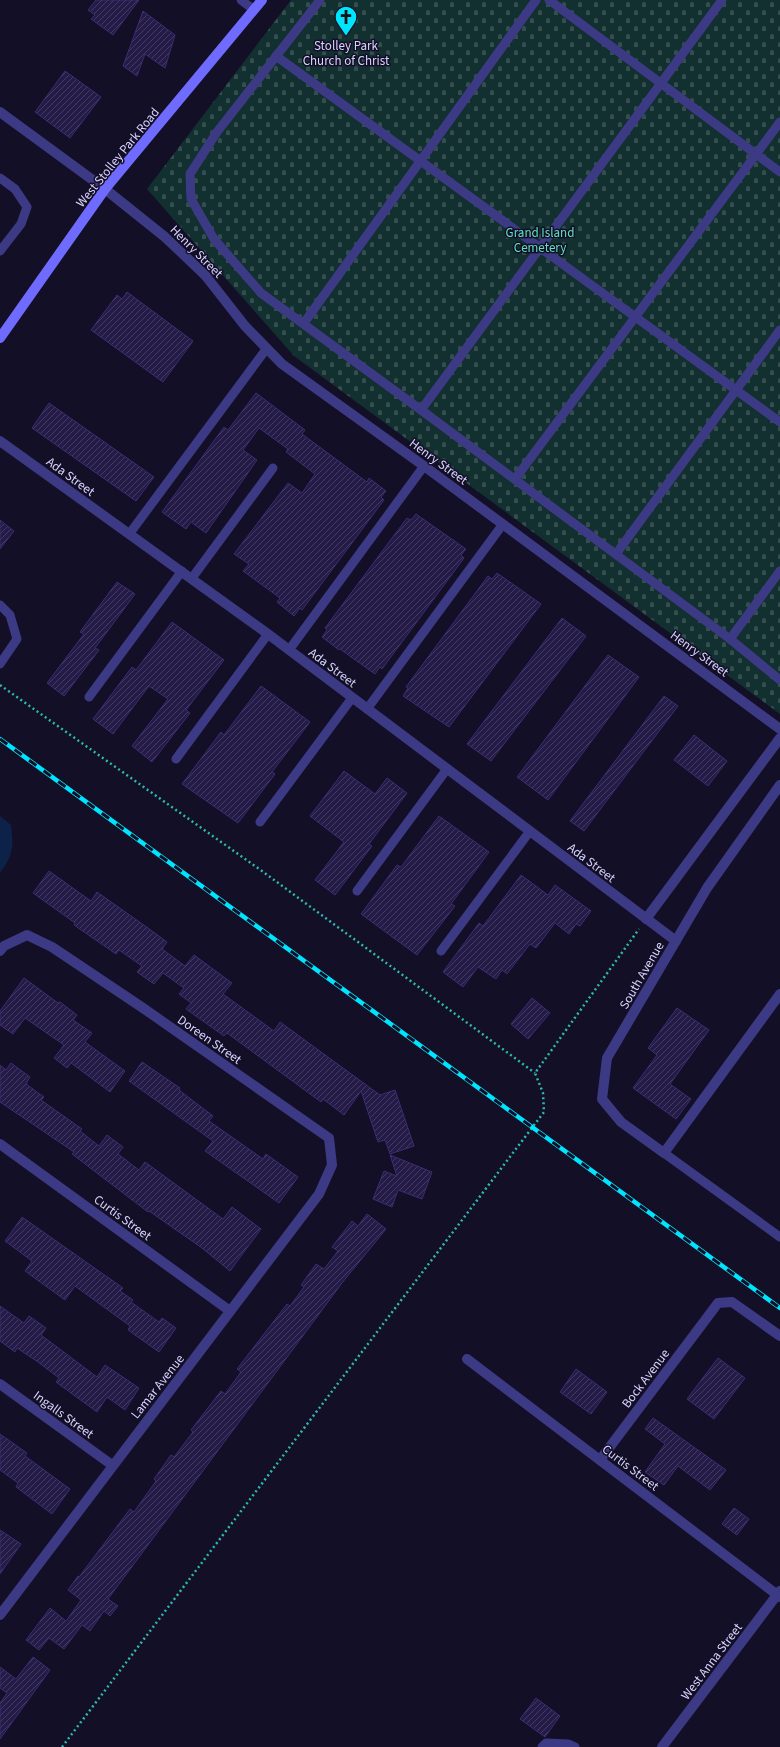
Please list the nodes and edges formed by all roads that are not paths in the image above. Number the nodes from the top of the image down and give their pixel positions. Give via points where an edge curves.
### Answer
1 (241, 0) edge
2 (262, 0) edge
3 (320, 0) edge
4 (536, 0) edge
5 (549, 0) edge
6 (722, 0) edge
7 (254, 10) junction
8 (276, 56) junction
9 (660, 83) junction
10 (0, 112) edge
11 (780, 122) edge
12 (756, 154) junction
13 (420, 161) junction
14 (780, 172) edge
15 (0, 178) edge
16 (106, 189) junction
17 (539, 248) junction
18 (0, 251) edge
19 (635, 318) junction
20 (304, 323) junction
21 (780, 330) edge
22 (0, 338) edge
23 (267, 348) junction
24 (736, 390) junction
25 (421, 410) junction
26 (780, 422) edge
27 (0, 441) edge
28 (424, 466) junction
29 (273, 468) dead end
30 (515, 479) junction
31 (503, 524) junction
32 (130, 534) junction
33 (616, 554) junction
34 (182, 571) junction
35 (780, 571) edge
36 (192, 578) junction
37 (0, 605) edge
38 (268, 634) junction
39 (730, 639) junction
40 (289, 650) junction
41 (0, 664) edge
42 (780, 680) edge
43 (89, 697) dead end
44 (352, 698) junction
45 (367, 709) junction
46 (780, 728) edge
47 (780, 738) edge
48 (176, 760) dead end
49 (447, 769) junction
50 (780, 785) edge
51 (260, 822) dead end
52 (530, 831) junction
53 (357, 891) dead end
54 (646, 919) junction
55 (676, 941) junction
56 (0, 951) edge
57 (441, 951) dead end
58 (780, 994) edge
59 (0, 1144) edge
60 (664, 1153) junction
61 (330, 1170) joint
62 (780, 1237) edge
63 (230, 1312) junction
64 (780, 1336) edge
65 (467, 1359) dead end
66 (0, 1384) edge
67 (600, 1460) junction
68 (112, 1465) junction
69 (779, 1594) edge
70 (0, 1615) edge
71 (542, 1747) edge
72 (575, 1747) edge
73 (662, 1747) edge

1 - 7 lane
2 - 7 main road, West Stolley Park Road
3 - 8 lane
4 - 13 lane
5 - 9 lane
6 - 9 lane
7 - 16 main road, West Stolley Park Road
8 - 13 lane
8 - 20 lane via 217,132 190,174 191,199 214,239 261,293
9 - 12 lane
9 - 17 lane
10 - 16 street, Henry Street
11 - 12 lane
12 - 14 lane
12 - 19 lane
13 - 17 lane
13 - 20 lane
15 - 18 lane via 15,189 27,207 21,224
16 - 22 main road, West Stolley Park Road
16 - 23 street, Henry Street via 165,237 205,275 245,326
17 - 19 lane
17 - 25 lane
19 - 24 lane
19 - 30 lane
20 - 25 lane
21 - 24 lane
23 - 28 street, Henry Street via 282,364
23 - 32 lane
24 - 26 lane
24 - 33 lane
25 - 30 lane
27 - 32 street, Ada Street
28 - 31 street, Henry Street
28 - 40 lane
29 - 36 lane
30 - 33 lane
31 - 45 lane
31 - 46 street, Henry Street
32 - 34 street, Ada Street
33 - 39 lane
34 - 36 street, Ada Street
34 - 43 lane
35 - 39 lane
36 - 38 street, Ada Street
37 - 41 lane via 10,615 18,639
38 - 40 street, Ada Street
38 - 48 lane
39 - 42 lane
40 - 44 street, Ada Street
44 - 45 street, Ada Street
44 - 51 lane
45 - 49 street, Ada Street
47 - 54 street
49 - 52 street, Ada Street
49 - 53 lane
50 - 55 street via 707,888
52 - 54 street, Ada Street
52 - 57 lane
54 - 55 street, South Avenue
55 - 60 street, South Avenue via 607,1058 602,1099 621,1122
56 - 61 street, Doreen Street via 4,946 27,935 48,945 144,1008 329,1138 332,1165
58 - 60 street
59 - 63 street, Curtis Street
60 - 62 lane
61 - 63 street, Lamar Avenue via 318,1194
63 - 68 street, Lamar Avenue
64 - 67 street, Bock Avenue via 732,1302 718,1303
65 - 67 street, Curtis Street
66 - 68 street, Ingalls Street
67 - 69 street, Curtis Street
68 - 70 street, Lamar Avenue
69 - 73 street, West Anna Street
71 - 72 lane via 546,1743 568,1744

